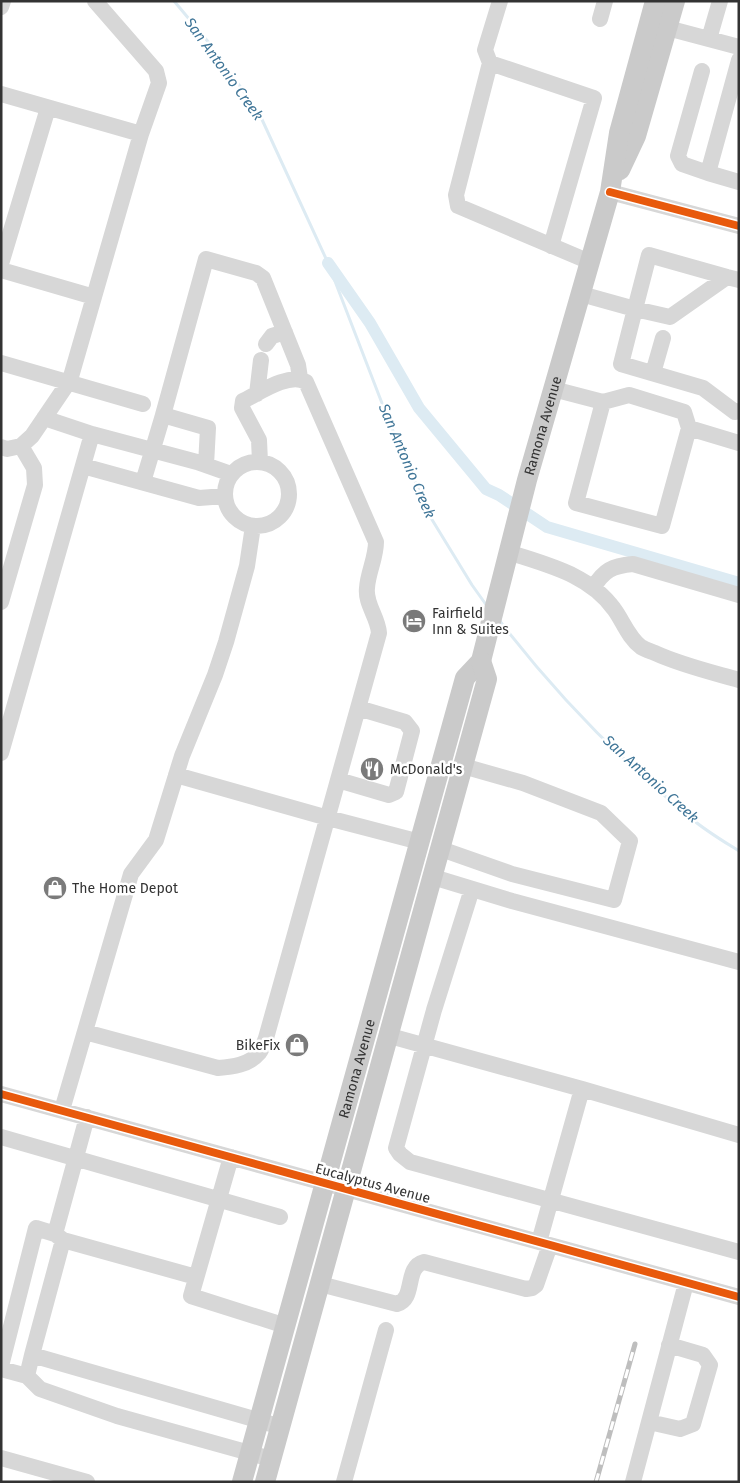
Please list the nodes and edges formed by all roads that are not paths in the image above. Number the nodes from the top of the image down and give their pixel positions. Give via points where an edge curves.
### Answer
1 (3, 1) edge
2 (95, 1) edge
3 (500, 1) edge
4 (606, 1) edge
5 (655, 1) edge
6 (675, 1) edge
7 (720, 1) edge
8 (1, 7) edge
9 (600, 19) dead end
10 (658, 25) junction
11 (709, 39) junction
12 (739, 47) edge
13 (739, 60) edge
14 (490, 63) junction
15 (702, 71) dead end
16 (1, 94) edge
17 (48, 108) junction
18 (141, 134) junction
19 (708, 173) junction
20 (739, 182) edge
21 (610, 192) junction
22 (739, 226) edge
23 (551, 246) junction
24 (590, 262) junction
25 (1, 264) edge
26 (1, 270) edge
27 (735, 277) edge
28 (581, 294) junction
29 (94, 297) junction
30 (635, 309) junction
31 (285, 332) junction
32 (663, 338) dead end
33 (1, 363) edge
34 (653, 373) junction
35 (300, 378) junction
36 (68, 382) junction
37 (553, 389) junction
38 (257, 394) junction
39 (603, 402) junction
40 (143, 404) dead end
41 (739, 411) edge
42 (163, 415) junction
43 (44, 418) junction
44 (689, 428) junction
45 (92, 434) junction
46 (739, 443) edge
47 (21, 446) junction
48 (1, 447) edge
49 (153, 450) junction
50 (260, 462) junction
51 (206, 465) junction
52 (83, 466) junction
53 (231, 474) junction
54 (143, 482) junction
55 (225, 496) junction
56 (253, 526) junction
57 (506, 559) junction
58 (593, 588) junction
59 (739, 595) edge
60 (1, 602) edge
61 (481, 661) junction
62 (739, 680) edge
63 (358, 708) junction
64 (1, 753) edge
65 (463, 766) junction
66 (176, 775) junction
67 (338, 780) junction
68 (328, 818) junction
69 (420, 842) junction
70 (441, 849) junction
71 (433, 877) junction
72 (472, 889) junction
73 (739, 962) edge
74 (85, 1032) junction
75 (390, 1036) junction
76 (424, 1046) junction
77 (582, 1089) junction
78 (1, 1094) edge
79 (62, 1110) junction
80 (87, 1117) junction
81 (739, 1135) edge
82 (1, 1137) edge
83 (231, 1157) junction
84 (75, 1159) junction
85 (326, 1183) junction
86 (347, 1189) junction
87 (218, 1199) junction
88 (551, 1201) junction
89 (280, 1217) dead end
90 (59, 1237) junction
91 (545, 1244) junction
92 (739, 1252) edge
93 (196, 1277) junction
94 (686, 1283) junction
95 (320, 1284) junction
96 (739, 1297) edge
97 (286, 1326) junction
98 (386, 1330) dead end
99 (670, 1345) junction
100 (32, 1355) junction
101 (1, 1368) edge
102 (26, 1376) junction
103 (260, 1420) junction
104 (649, 1422) junction
105 (280, 1427) junction
106 (250, 1453) junction
107 (1, 1458) edge
108 (271, 1459) junction
109 (42, 1476) edge
110 (87, 1482) edge
111 (242, 1482) edge
112 (265, 1482) edge
113 (344, 1482) edge
114 (633, 1482) edge

1 - 8 street
2 - 18 street via 156,71 158,83
3 - 14 street via 484,50
4 - 9 street
5 - 10 main road, Ramona Avenue
6 - 10 main road, Ramona Avenue
7 - 11 street
10 - 11 street
10 - 21 main road, Ramona Avenue via 636,136
11 - 12 street
13 - 19 street
14 - 23 street via 456,195 458,206
14 - 23 street via 594,98
15 - 19 street via 678,156 682,164
16 - 17 street
17 - 18 street
17 - 25 street
18 - 29 street
19 - 20 street
21 - 22 street
21 - 24 main road, Ramona Avenue
23 - 24 street
24 - 28 main road, Ramona Avenue
26 - 29 street
27 - 30 street via 670,318
27 - 30 street via 649,255
28 - 30 street
28 - 37 main road, Ramona Avenue
29 - 36 street
30 - 34 street via 621,364
31 - 35 street
31 - 38 street via 272,336 263,352
31 - 42 street via 263,278 256,273 206,259
32 - 34 street
33 - 36 street
34 - 41 street via 703,388
35 - 38 street via 290,379
35 - 63 street via 306,382 376,542 367,588 379,633
36 - 40 street
36 - 43 street
37 - 39 street
37 - 57 main road, Ramona Avenue
38 - 50 street via 243,401 242,408 258,440
39 - 44 street via 629,395 684,412
39 - 44 street via 576,503 662,526
42 - 49 street
42 - 51 street via 208,428
43 - 45 street
43 - 47 street
44 - 46 street
45 - 49 street
45 - 52 street
47 - 48 street
47 - 60 street via 34,468 34,485
49 - 51 street
49 - 54 street
50 - 53 street via 248,462
50 - 56 street via 272,465 282,474 288,485 289,498 277,519
51 - 53 street
52 - 54 street
52 - 64 street
53 - 55 street via 224,490
54 - 55 street via 199,498
55 - 56 street via 231,514 240,522
56 - 66 street via 247,566 226,642
57 - 58 street via 556,568
57 - 61 main road, Ramona Avenue
58 - 59 street via 601,575 619,566 633,564
58 - 62 street via 615,610 625,629 640,646 665,658
61 - 65 main road, Ramona Avenue via 487,679
61 - 69 main road, Ramona Avenue via 465,678
63 - 67 street
63 - 67 street via 405,722 412,732 396,792 389,795
65 - 70 main road, Ramona Avenue
65 - 70 street via 523,783 601,813 630,842 628,850 614,900 512,874
66 - 68 street
66 - 74 street via 156,840 131,874
67 - 68 street
68 - 69 street
68 - 74 street via 259,1053 233,1067 218,1068
69 - 70 main road
69 - 85 main road, Ramona Avenue
70 - 71 main road, Ramona Avenue
71 - 72 street
71 - 75 main road, Ramona Avenue
72 - 73 street
72 - 76 street
74 - 79 street
75 - 76 street
75 - 86 main road, Ramona Avenue
76 - 77 street
76 - 88 street via 396,1148 400,1154 410,1162
77 - 81 street
77 - 88 street
78 - 79 street, Eucalyptus Avenue
79 - 80 street, Eucalyptus Avenue
80 - 83 street, Eucalyptus Avenue
80 - 84 street
82 - 84 street
83 - 85 street, Eucalyptus Avenue
83 - 87 street
84 - 87 street
84 - 90 street
85 - 86 street, Eucalyptus Avenue
85 - 97 main road, Ramona Avenue
86 - 91 street, Eucalyptus Avenue
86 - 95 main road, Ramona Avenue
87 - 89 street
87 - 93 street
88 - 91 street
88 - 92 street
90 - 93 street
90 - 100 street
90 - 101 street via 36,1228
91 - 94 street, Eucalyptus Avenue
91 - 95 street via 536,1285 526,1289 424,1262 414,1268 407,1296 401,1304
93 - 97 street via 191,1296
94 - 96 street, Eucalyptus Avenue
94 - 99 street
95 - 105 main road, Ramona Avenue
97 - 103 main road, Ramona Avenue
98 - 113 street
99 - 104 street
99 - 104 street via 703,1355 710,1366 693,1424 680,1429
100 - 102 street
100 - 103 street
101 - 102 street
102 - 106 street via 40,1389 117,1416
103 - 105 street
103 - 106 main road, Ramona Avenue
104 - 114 street
105 - 108 main road, Ramona Avenue
106 - 108 street
106 - 111 main road, Ramona Avenue
107 - 109 street
108 - 112 main road, Ramona Avenue
109 - 110 street

